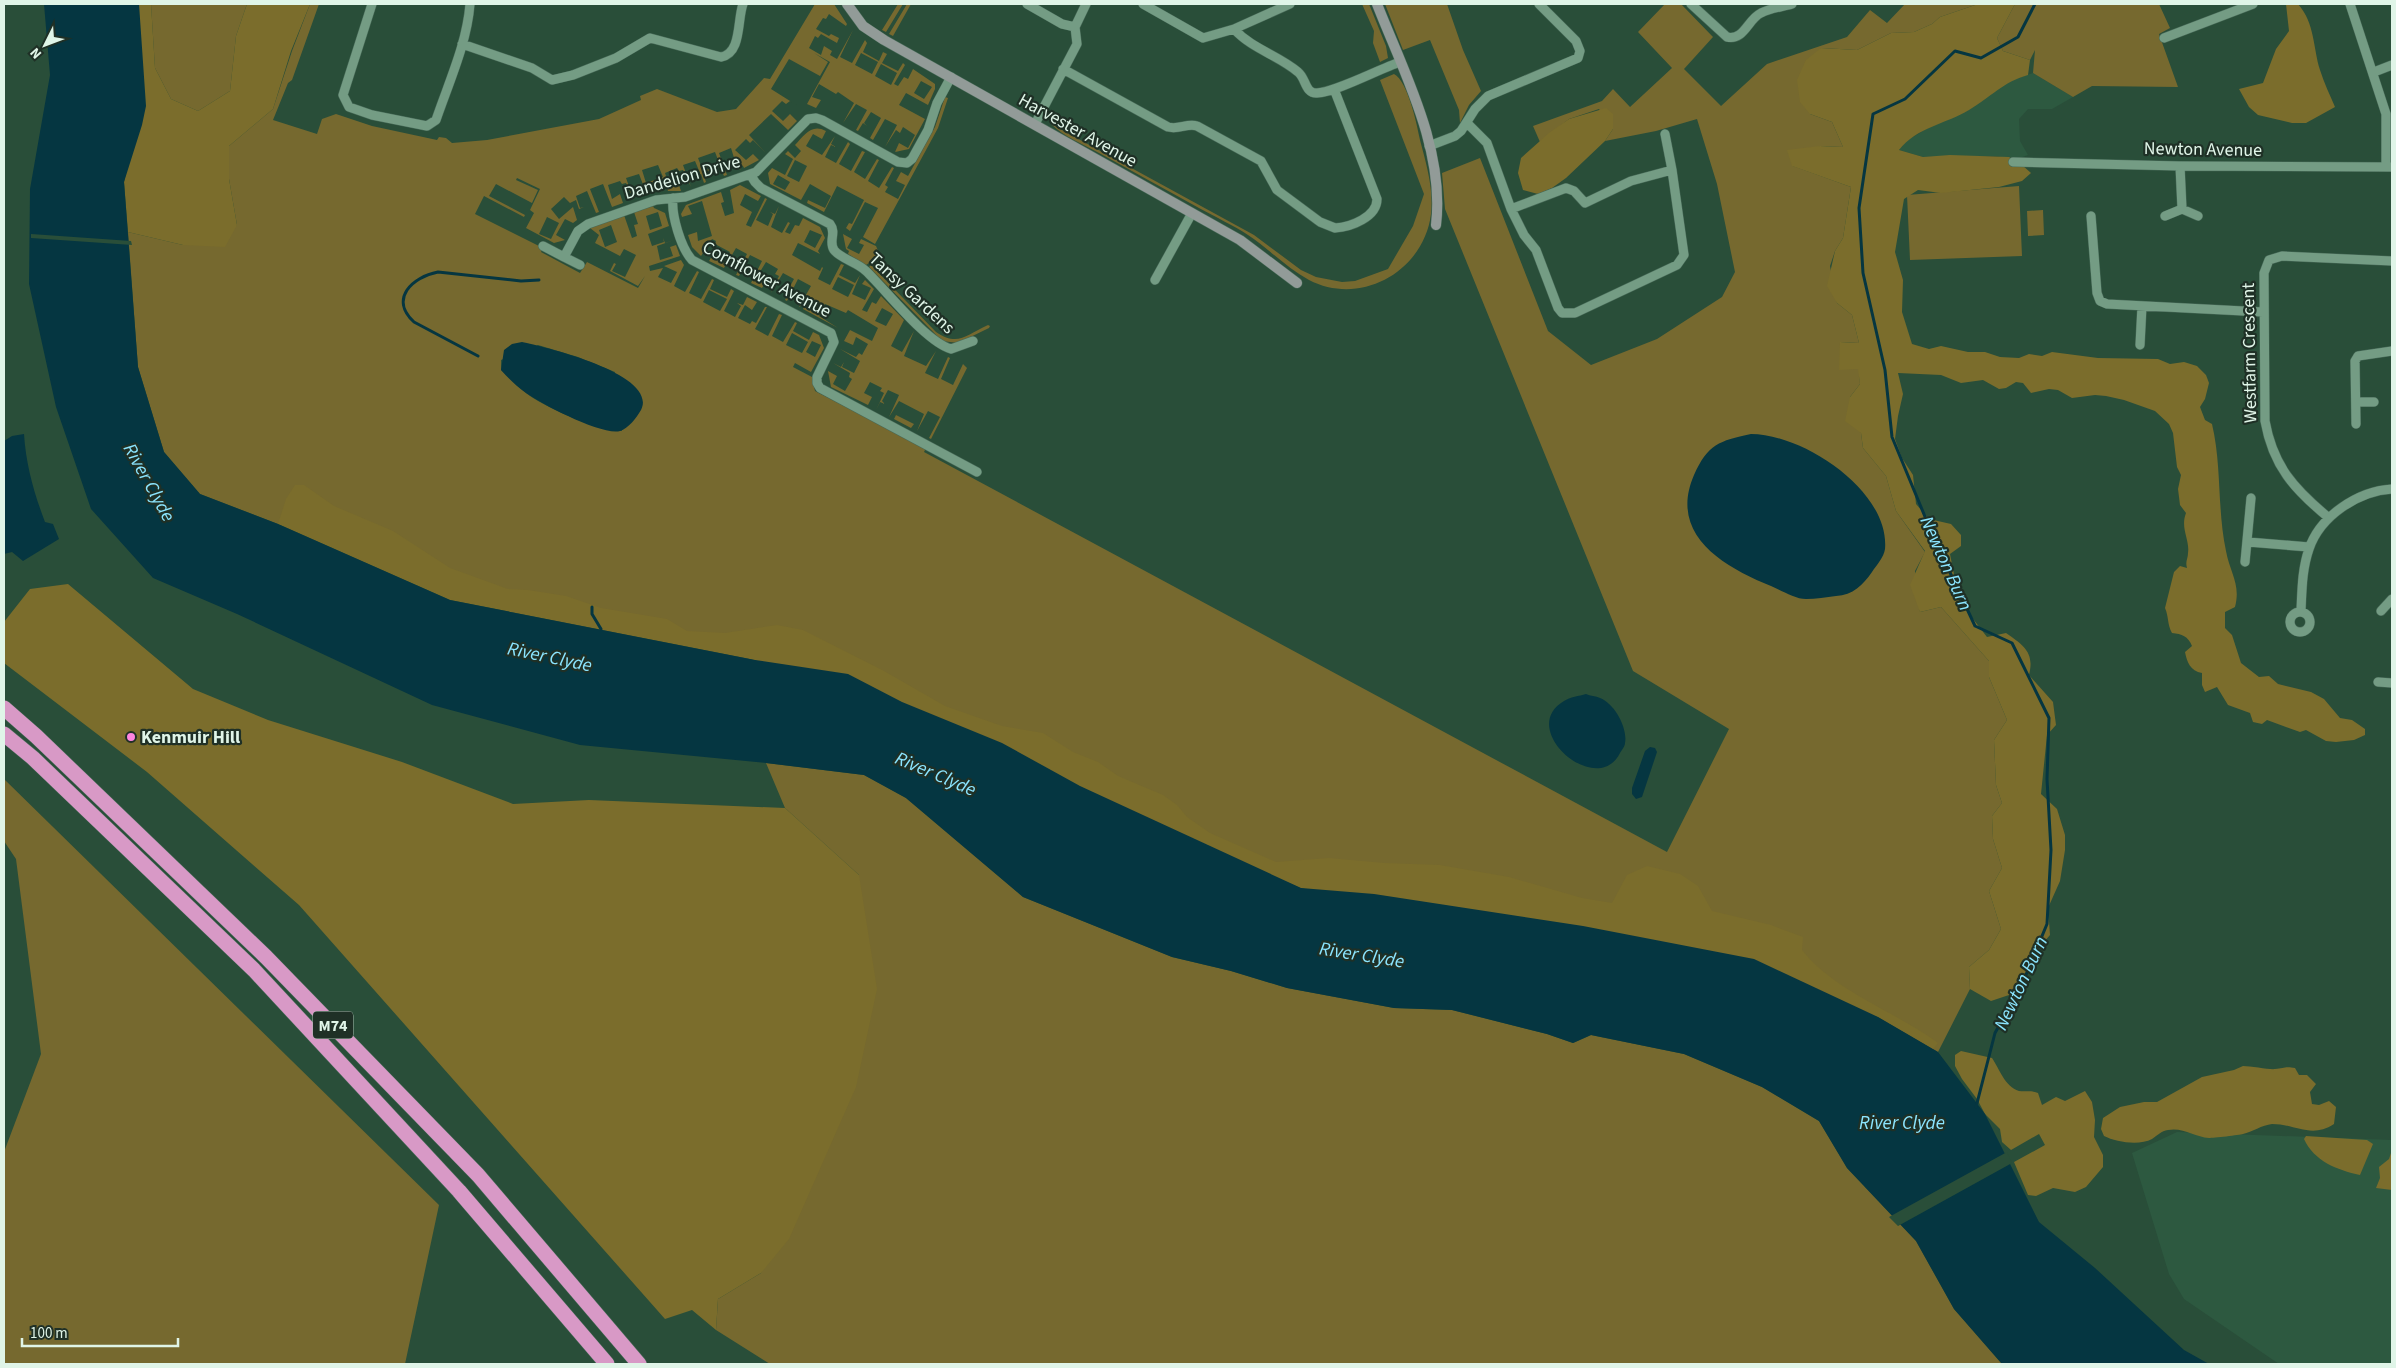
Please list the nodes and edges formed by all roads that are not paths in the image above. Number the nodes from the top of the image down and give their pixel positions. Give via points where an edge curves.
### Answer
1 (372, 4) edge
2 (470, 4) edge
3 (743, 4) edge
4 (847, 4) edge
5 (1027, 4) edge
6 (1086, 4) edge
7 (1143, 4) edge
8 (1290, 4) edge
9 (1377, 4) edge
10 (1539, 4) edge
11 (1691, 4) edge
12 (1792, 4) edge
13 (2251, 4) edge
14 (2350, 4) edge
15 (1075, 27) junction
16 (1234, 29) junction
17 (2164, 38) dead end
18 (462, 44) junction
19 (1400, 62) junction
20 (2392, 65) edge
21 (1064, 69) junction
22 (2374, 72) junction
23 (951, 77) junction
24 (1334, 89) junction
25 (1035, 124) junction
26 (1468, 124) junction
27 (1665, 134) dead end
28 (1429, 146) junction
29 (2013, 162) dead end
30 (2180, 166) junction
31 (2389, 167) edge
32 (1672, 170) junction
33 (750, 174) junction
34 (673, 198) junction
35 (1511, 209) junction
36 (2182, 209) junction
37 (1192, 213) junction
38 (2091, 216) dead end
39 (2165, 216) dead end
40 (2198, 216) dead end
41 (1436, 226) dead end
42 (543, 246) dead end
43 (564, 257) junction
44 (2392, 261) edge
45 (580, 265) dead end
46 (1155, 280) dead end
47 (1297, 283) dead end
48 (2142, 306) junction
49 (2263, 312) junction
50 (973, 341) dead end
51 (2140, 345) dead end
52 (2392, 351) edge
53 (2356, 402) junction
54 (2374, 402) dead end
55 (2356, 424) dead end
56 (977, 472) dead end
57 (2392, 489) edge
58 (2251, 498) dead end
59 (2329, 518) junction
60 (2248, 542) junction
61 (2309, 547) junction
62 (2245, 562) dead end
63 (2392, 599) edge
64 (2301, 610) dead end
65 (2381, 611) dead end
66 (2378, 682) dead end
67 (2392, 683) edge
68 (4, 708) edge
69 (4, 734) edge
70 (607, 1364) edge
71 (639, 1364) edge

1 - 18 street via 342,95 349,107 427,126 436,120
2 - 18 street
3 - 18 street via 733,50 728,56 721,57 650,38 616,58 552,80 532,68
4 - 23 street, Harvester Avenue via 863,26
5 - 15 street via 1062,24
6 - 15 street
7 - 16 street via 1203,38
8 - 16 street
9 - 19 street
10 - 26 street via 1576,41 1580,55 1488,96 1475,109
11 - 12 street via 1727,37 1733,38 1740,35 1760,13
13 - 17 street
14 - 22 street
15 - 21 street via 1077,44
16 - 24 street via 1244,39 1297,71 1310,91 1317,93
19 - 24 street
19 - 28 street via 1419,108
20 - 22 street
21 - 24 street via 1168,127 1197,126 1261,161 1277,190 1320,222 1335,228 1370,216 1377,200
21 - 25 street
22 - 31 street via 2386,114
23 - 25 street, Harvester Avenue
23 - 33 street, Dandelion Drive via 928,130 907,163 898,162 813,118 806,121 760,170
25 - 37 street, Harvester Avenue
26 - 28 street via 1455,136
26 - 35 street via 1487,143
27 - 32 street
28 - 41 street via 1438,188
29 - 30 street, Newton Avenue
30 - 31 street, Newton Avenue
30 - 36 street
32 - 35 street via 1631,181 1585,203 1566,188
32 - 35 street via 1684,255 1677,265 1575,313 1562,313 1558,308 1536,250
33 - 34 street, Dandelion Drive via 685,197
33 - 50 street, Tansy Gardens via 761,188 830,224 834,232 834,251 864,269 936,342 951,349
34 - 43 street, Dandelion Drive via 656,200 585,225 576,234
34 - 56 street, Cornflower Avenue via 674,216 692,260 831,333 834,342 817,377 820,388
36 - 39 street
36 - 40 street
37 - 46 street
37 - 47 street, Harvester Avenue via 1240,240
38 - 48 street via 2100,300 2107,304
42 - 43 street
43 - 45 street
44 - 49 street, Westfarm Crescent via 2282,256 2269,260 2264,273
48 - 49 street
48 - 51 street
49 - 59 street, Westfarm Crescent via 2265,421 2269,442 2299,492
52 - 53 street via 2358,356 2355,361
53 - 54 street
53 - 55 street
57 - 59 street via 2358,498
58 - 60 street
59 - 61 street
60 - 61 street
60 - 62 street
61 - 64 street
63 - 65 street
66 - 67 street
68 - 71 highway, M74 via 266,957 471,1168
69 - 70 highway, M74 via 254,970 459,1191

